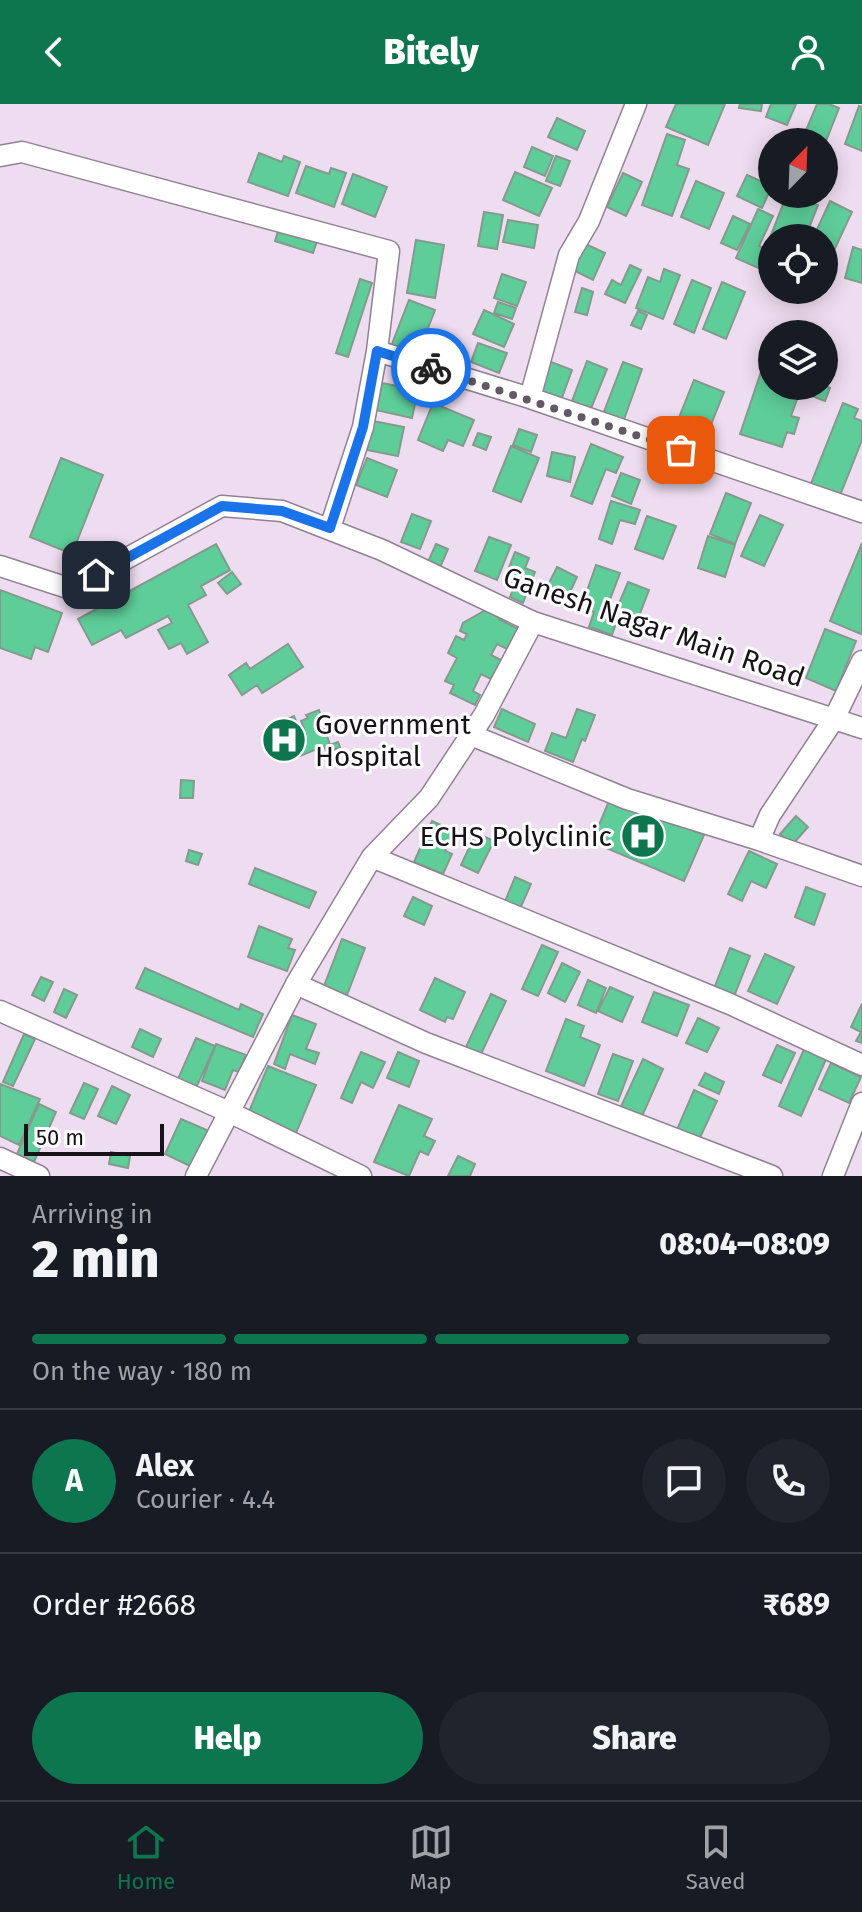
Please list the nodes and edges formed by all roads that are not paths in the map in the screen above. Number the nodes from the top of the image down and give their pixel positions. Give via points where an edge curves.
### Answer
1 (636, 104) edge
2 (0, 156) edge
3 (377, 351) junction
4 (530, 398) junction
5 (862, 512) edge
6 (330, 528) junction
7 (0, 566) edge
8 (533, 622) junction
9 (862, 661) edge
10 (834, 719) junction
11 (862, 728) edge
12 (471, 735) junction
13 (759, 840) junction
14 (372, 857) junction
15 (862, 876) edge
16 (296, 984) junction
17 (0, 1011) edge
18 (862, 1065) edge
19 (862, 1103) edge
20 (229, 1112) junction
21 (0, 1158) edge
22 (39, 1176) edge
23 (196, 1176) edge
24 (361, 1176) edge
25 (772, 1176) edge
26 (833, 1176) edge

1 - 4 street via 589,221 569,255
2 - 3 street via 22,152 389,251
3 - 4 street
3 - 6 street via 363,427
4 - 5 street
6 - 7 street, Ganesh Nagar Main Road via 282,511 222,506 71,589
6 - 8 street, Ganesh Nagar Main Road
8 - 10 street, Ganesh Nagar Main Road
8 - 12 street
9 - 10 street
10 - 11 street, Ganesh Nagar Main Road
10 - 13 street
12 - 13 street via 627,799
12 - 14 street via 429,798
13 - 15 street
14 - 16 street
14 - 18 street via 703,993
16 - 20 street
16 - 25 street via 426,1043
17 - 20 street
19 - 26 street
20 - 23 street
20 - 24 street
21 - 22 street

